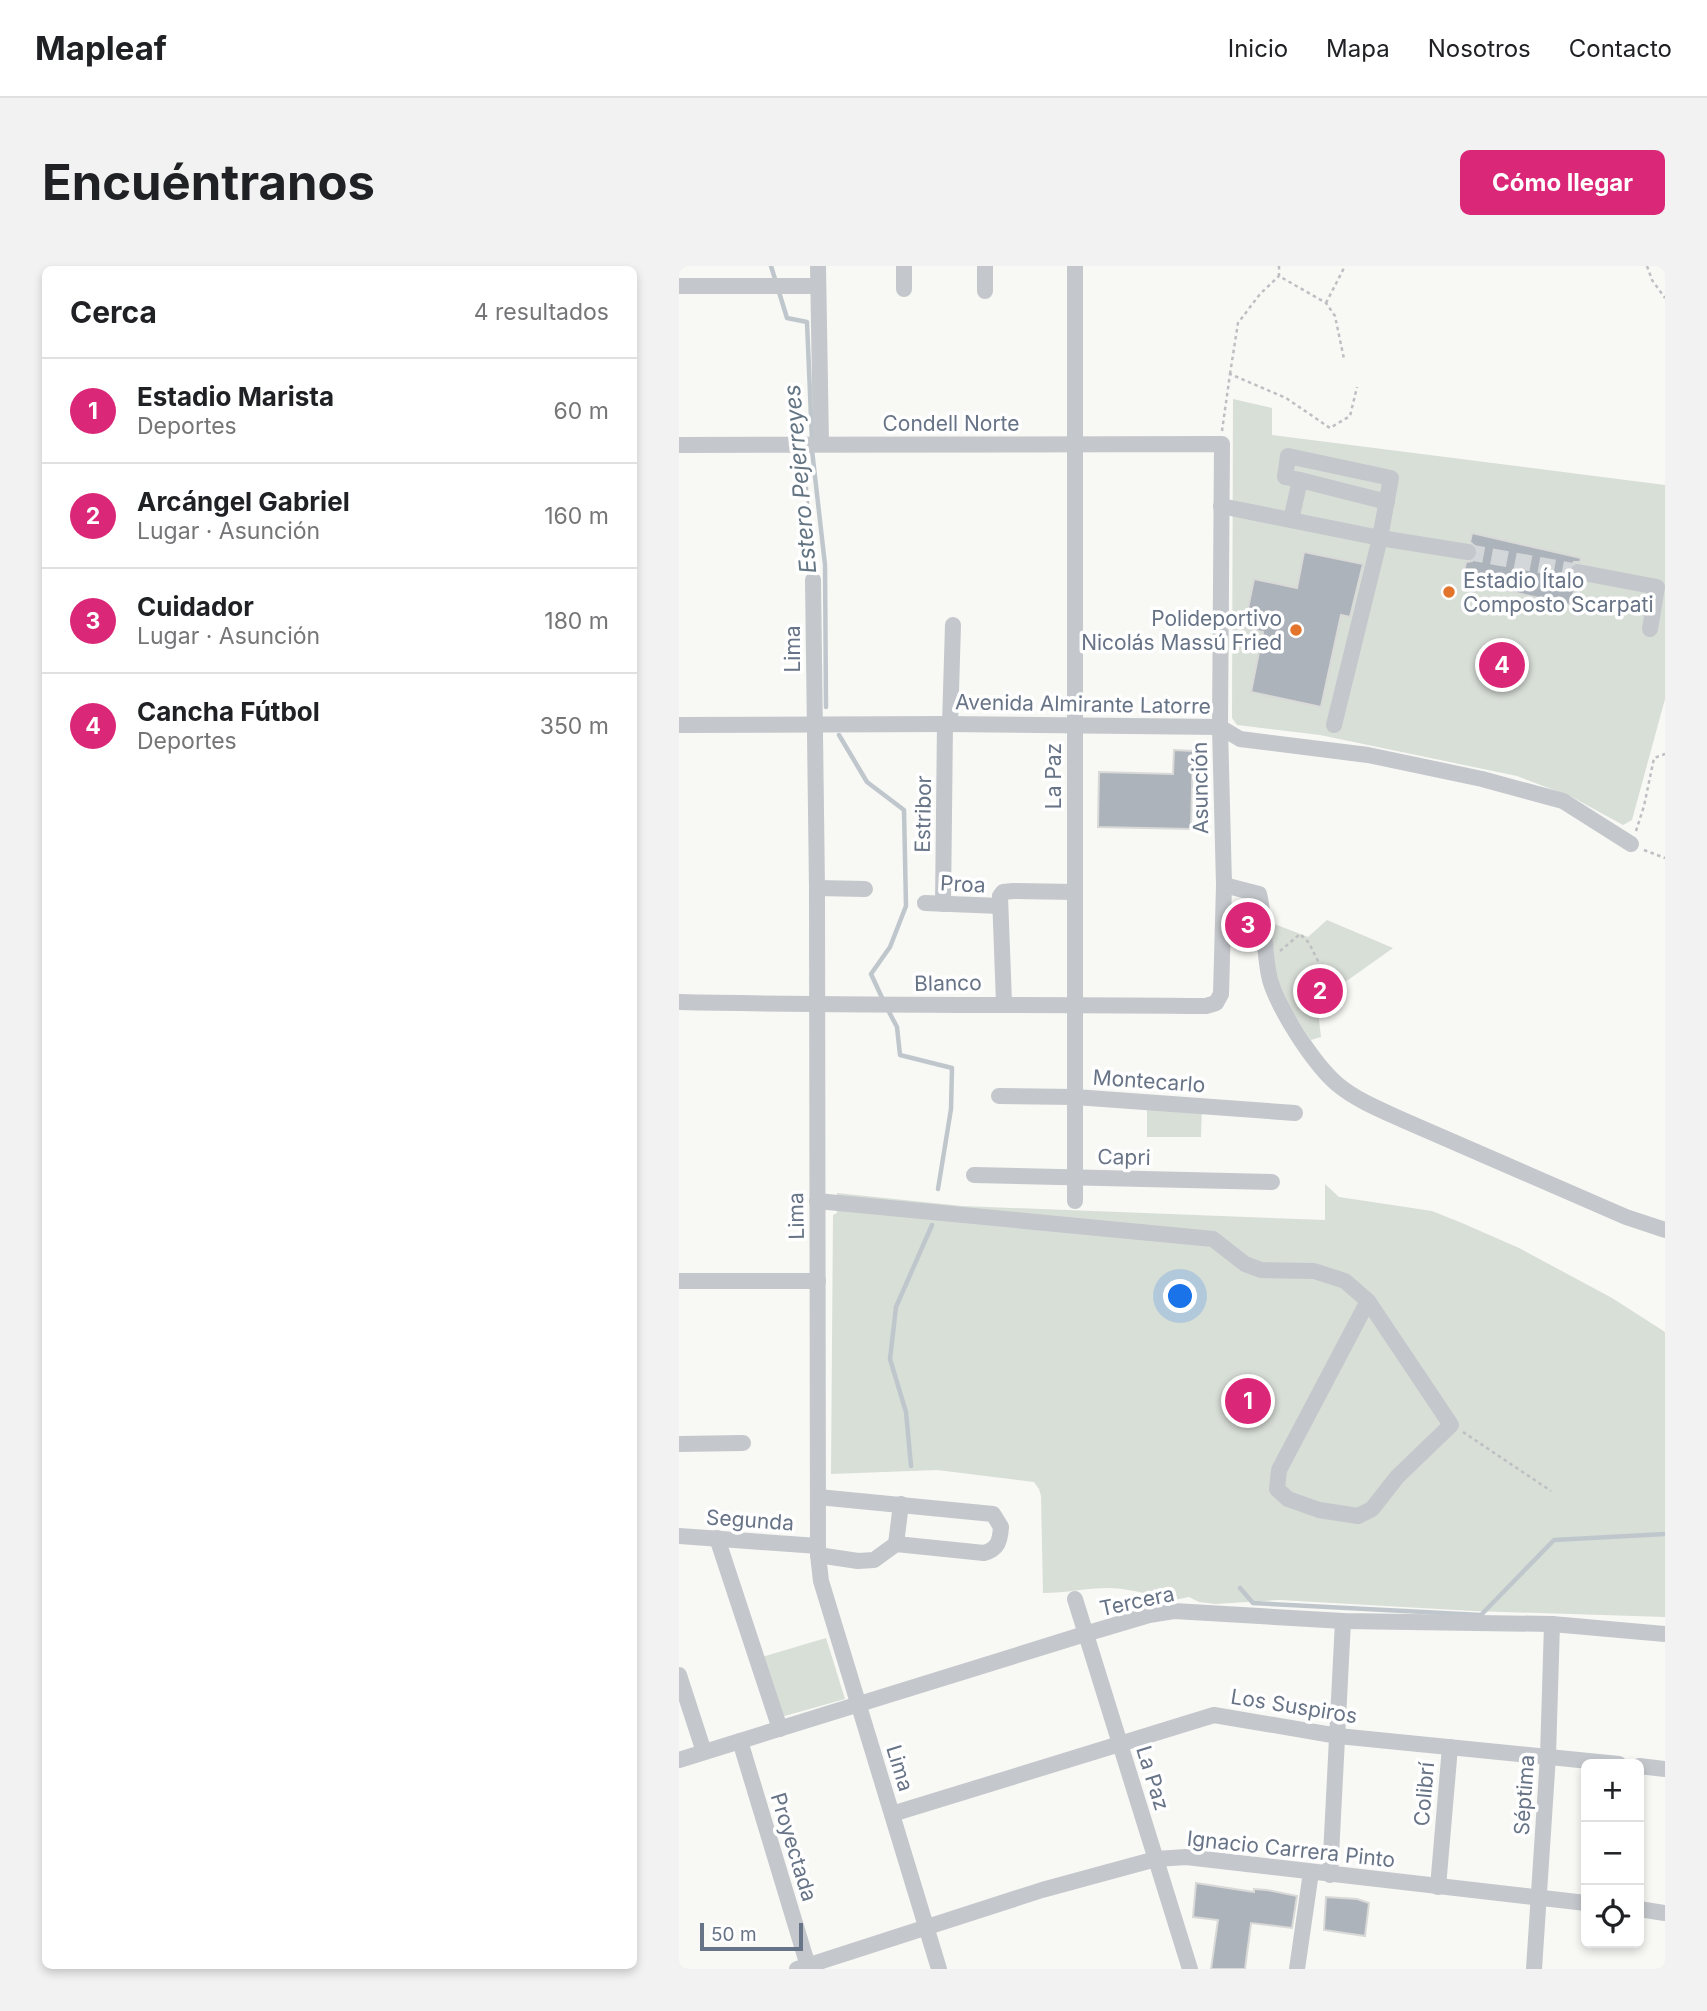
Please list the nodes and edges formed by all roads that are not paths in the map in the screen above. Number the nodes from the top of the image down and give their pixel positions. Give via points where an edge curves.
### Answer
1 (818, 266) edge
2 (904, 266) edge
3 (985, 266) edge
4 (1075, 266) edge
5 (679, 286) edge
6 (818, 286) junction
7 (904, 289) dead end
8 (985, 291) dead end
9 (814, 444) junction
10 (1076, 444) junction
11 (1223, 444) joint
12 (679, 445) edge
13 (1300, 480) junction
14 (1387, 502) junction
15 (1221, 506) junction
16 (1291, 520) junction
17 (1380, 538) junction
18 (1468, 552) tunnel mouth
19 (1578, 572) tunnel mouth
20 (813, 580) road end
21 (953, 625) dead end
22 (1650, 629) dead end
23 (947, 724) junction
24 (1334, 724) dead end
25 (679, 725) edge
26 (816, 725) junction
27 (1073, 726) junction
28 (1220, 727) junction
29 (1631, 844) road end
30 (1224, 885) junction
31 (817, 888) junction
32 (865, 889) dead end
33 (1075, 892) junction
34 (1002, 899) junction
35 (925, 903) dead end
36 (943, 904) junction
37 (679, 1002) edge
38 (1004, 1003) junction
39 (1216, 1003) joint
40 (818, 1005) junction
41 (1074, 1005) junction
42 (999, 1096) dead end
43 (1075, 1097) junction
44 (1295, 1113) dead end
45 (974, 1175) dead end
46 (1074, 1177) junction
47 (1272, 1182) dead end
48 (817, 1201) junction
49 (1075, 1201) dead end
50 (1665, 1230) edge
51 (679, 1281) edge
52 (818, 1281) junction
53 (1368, 1301) junction
54 (743, 1443) dead end
55 (679, 1444) edge
56 (818, 1497) junction
57 (901, 1504) junction
58 (679, 1536) edge
59 (717, 1538) junction
60 (897, 1544) junction
61 (818, 1550) junction
62 (1075, 1599) dead end
63 (1343, 1621) junction
64 (1552, 1624) junction
65 (1085, 1634) junction
66 (1665, 1634) edge
67 (679, 1675) edge
68 (859, 1704) junction
69 (780, 1729) junction
70 (1338, 1736) junction
71 (740, 1741) junction
72 (1120, 1744) junction
73 (1450, 1748) junction
74 (704, 1752) junction
75 (1548, 1756) junction
76 (679, 1760) edge
77 (1581, 1760) edge
78 (1644, 1767) edge
79 (1665, 1769) edge
80 (892, 1814) junction
81 (1156, 1858) junction
82 (1311, 1872) junction
83 (1329, 1874) junction
84 (1438, 1887) junction
85 (1538, 1897) junction
86 (1581, 1902) edge
87 (1644, 1910) edge
88 (1665, 1913) edge
89 (926, 1927) junction
90 (803, 1967) edge
91 (939, 1969) edge
92 (1189, 1969) edge
93 (1297, 1969) edge
94 (1534, 1969) edge

1 - 6 street
2 - 7 street
3 - 8 street
4 - 10 street, La Paz
5 - 6 street
6 - 9 street
9 - 10 street, Condell Norte
9 - 12 street, Condell Norte
10 - 11 street, Condell Norte
10 - 27 street, La Paz
11 - 15 street, Asunción
13 - 14 street
13 - 14 street via 1285,477 1288,456 1391,478
13 - 16 street
14 - 17 street
15 - 16 street
15 - 28 street, Asunción
16 - 17 street
17 - 18 street
17 - 24 street
19 - 22 street via 1657,587
20 - 26 street, Lima
21 - 23 street, Estribor
23 - 26 street, Avenida Almirante Latorre
23 - 27 street, Avenida Almirante Latorre
23 - 36 street, Estribor
25 - 26 street, Avenida Almirante Latorre
26 - 31 street, Lima
27 - 28 street, Avenida Almirante Latorre
27 - 33 street, La Paz
28 - 29 street, Avenida Almirante Latorre via 1240,739 1368,755 1563,801
28 - 30 street, Asunción
30 - 39 street, Asunción via 1221,994
30 - 50 street via 1259,894 1271,981 1281,1006 1336,1084 1383,1111
31 - 32 street
31 - 40 street, Lima
33 - 34 street, Proa
33 - 41 street, La Paz
34 - 36 street, Proa
34 - 38 street
35 - 36 street, Proa
37 - 40 street, Blanco
38 - 40 street, Blanco
38 - 41 street, Blanco
39 - 41 street, Blanco
40 - 48 street, Lima
41 - 43 street, La Paz
42 - 43 street, Montecarlo
43 - 44 street, Montecarlo
43 - 46 street, La Paz
45 - 46 street, Capri
46 - 47 street, Capri
46 - 49 street, La Paz
48 - 52 street, Lima
48 - 53 street via 1213,1239 1245,1264 1261,1270 1314,1271 1345,1281
51 - 52 street
52 - 56 street, Lima
53 - 53 street via 1279,1470 1277,1489 1288,1499 1318,1510 1358,1516 1371,1509 1451,1424
54 - 55 street
56 - 57 street
56 - 61 street, Lima
57 - 60 street
57 - 60 street via 993,1514 1001,1527 1000,1537 992,1551 984,1553
58 - 59 street, Segunda
59 - 61 street, Segunda
59 - 69 street
60 - 61 street, Segunda via 874,1560 858,1561
61 - 68 street, Lima via 821,1581
62 - 65 street, La Paz
63 - 64 street, Tercera
63 - 65 street, Tercera via 1174,1611
63 - 70 street
64 - 66 street, Tercera
64 - 75 street, Séptima
65 - 68 street, Tercera
65 - 72 street, La Paz
67 - 74 street
68 - 69 street, Tercera
68 - 80 street, Lima
69 - 71 street, Tercera
70 - 72 street, Los Suspiros via 1214,1715
70 - 73 street, Los Suspiros
70 - 83 street
71 - 74 street, Tercera
71 - 90 street, Proyectada
72 - 80 street, Los Suspiros
72 - 81 street, La Paz
73 - 75 street, Los Suspiros
73 - 84 street, Colibrí
74 - 76 street, Tercera
75 - 77 street, Los Suspiros
75 - 85 street, Séptima
78 - 79 street
80 - 89 street, Lima
81 - 82 street, Ignacio Carrera Pinto via 1186,1857
81 - 89 street, Ignacio Carrera Pinto
81 - 92 street, La Paz
82 - 83 street, Ignacio Carrera Pinto
82 - 93 street
83 - 84 street, Ignacio Carrera Pinto
84 - 85 street, Ignacio Carrera Pinto
85 - 86 street, Ignacio Carrera Pinto
85 - 94 street, Séptima
87 - 88 street
89 - 90 street, Ignacio Carrera Pinto
89 - 91 street, Lima

